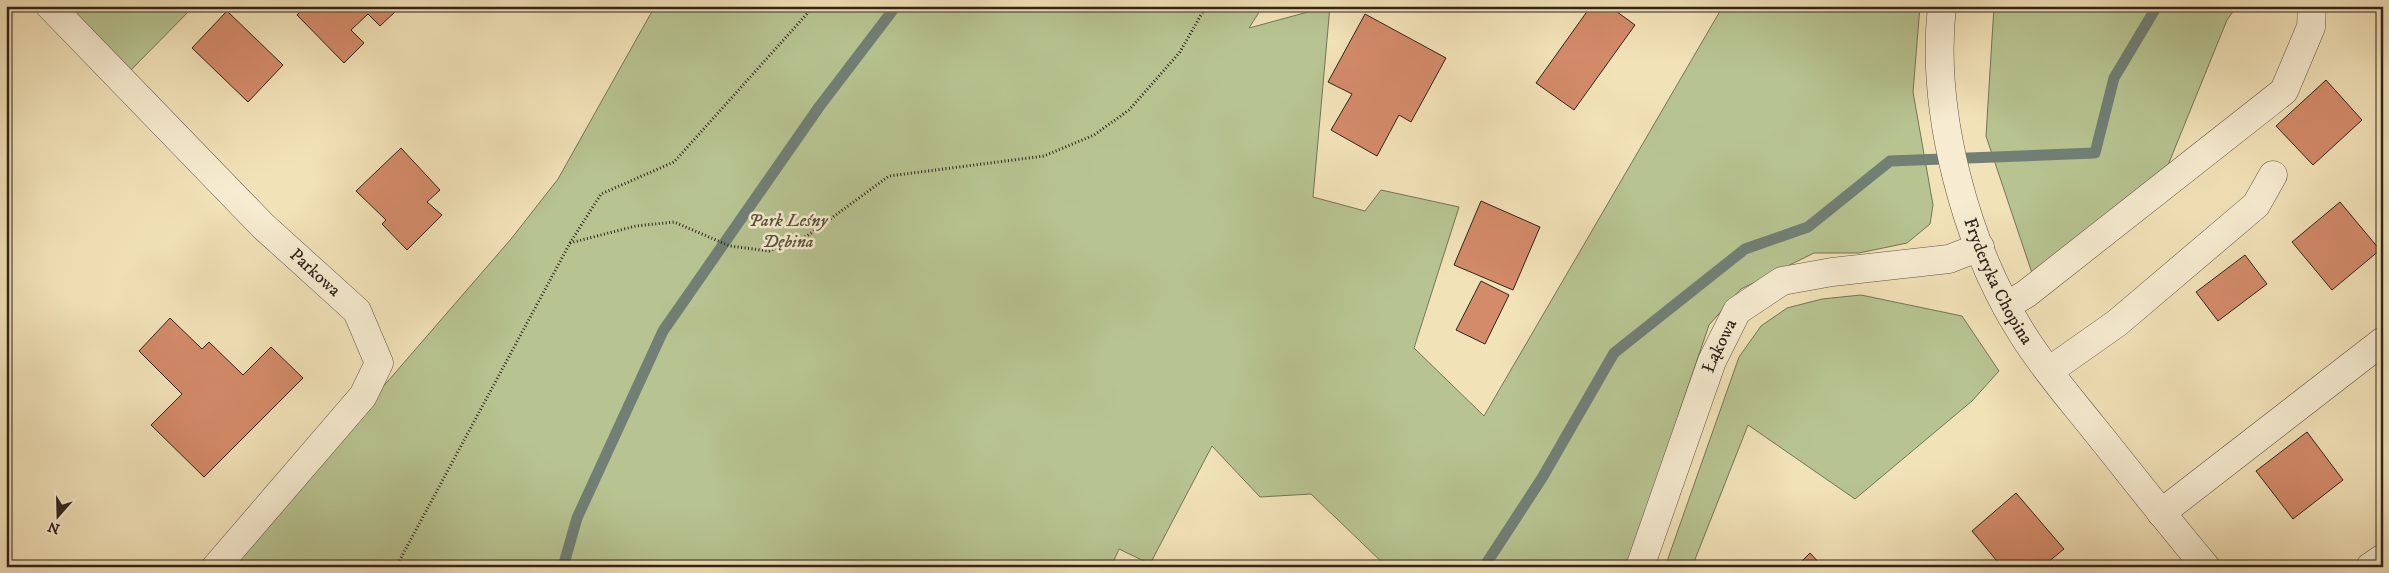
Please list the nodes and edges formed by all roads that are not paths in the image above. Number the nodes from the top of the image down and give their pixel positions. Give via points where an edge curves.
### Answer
1 (50, 6) edge
2 (1942, 6) edge
3 (2312, 6) edge
4 (2273, 175) dead end
5 (1980, 247) junction
6 (2006, 306) junction
7 (2383, 341) edge
8 (2049, 371) junction
9 (2161, 514) junction
10 (2383, 558) edge
11 (216, 567) edge
12 (1640, 567) edge
13 (2206, 567) edge
14 (2370, 567) edge

1 - 11 street, Parkowa via 263,226 357,311 379,363 364,396
2 - 5 street, Fryderyka Chopina via 1940,82 1948,134 1955,175
3 - 6 street via 2311,27 2284,91 2026,294
4 - 8 street via 2256,205 2117,323
5 - 6 street, Fryderyka Chopina
5 - 12 street, Łąkowa via 1948,259 1832,272 1782,282 1737,311 1712,361
6 - 8 street, Fryderyka Chopina
7 - 9 street
8 - 9 street, Fryderyka Chopina
9 - 13 street, Fryderyka Chopina
10 - 14 street

